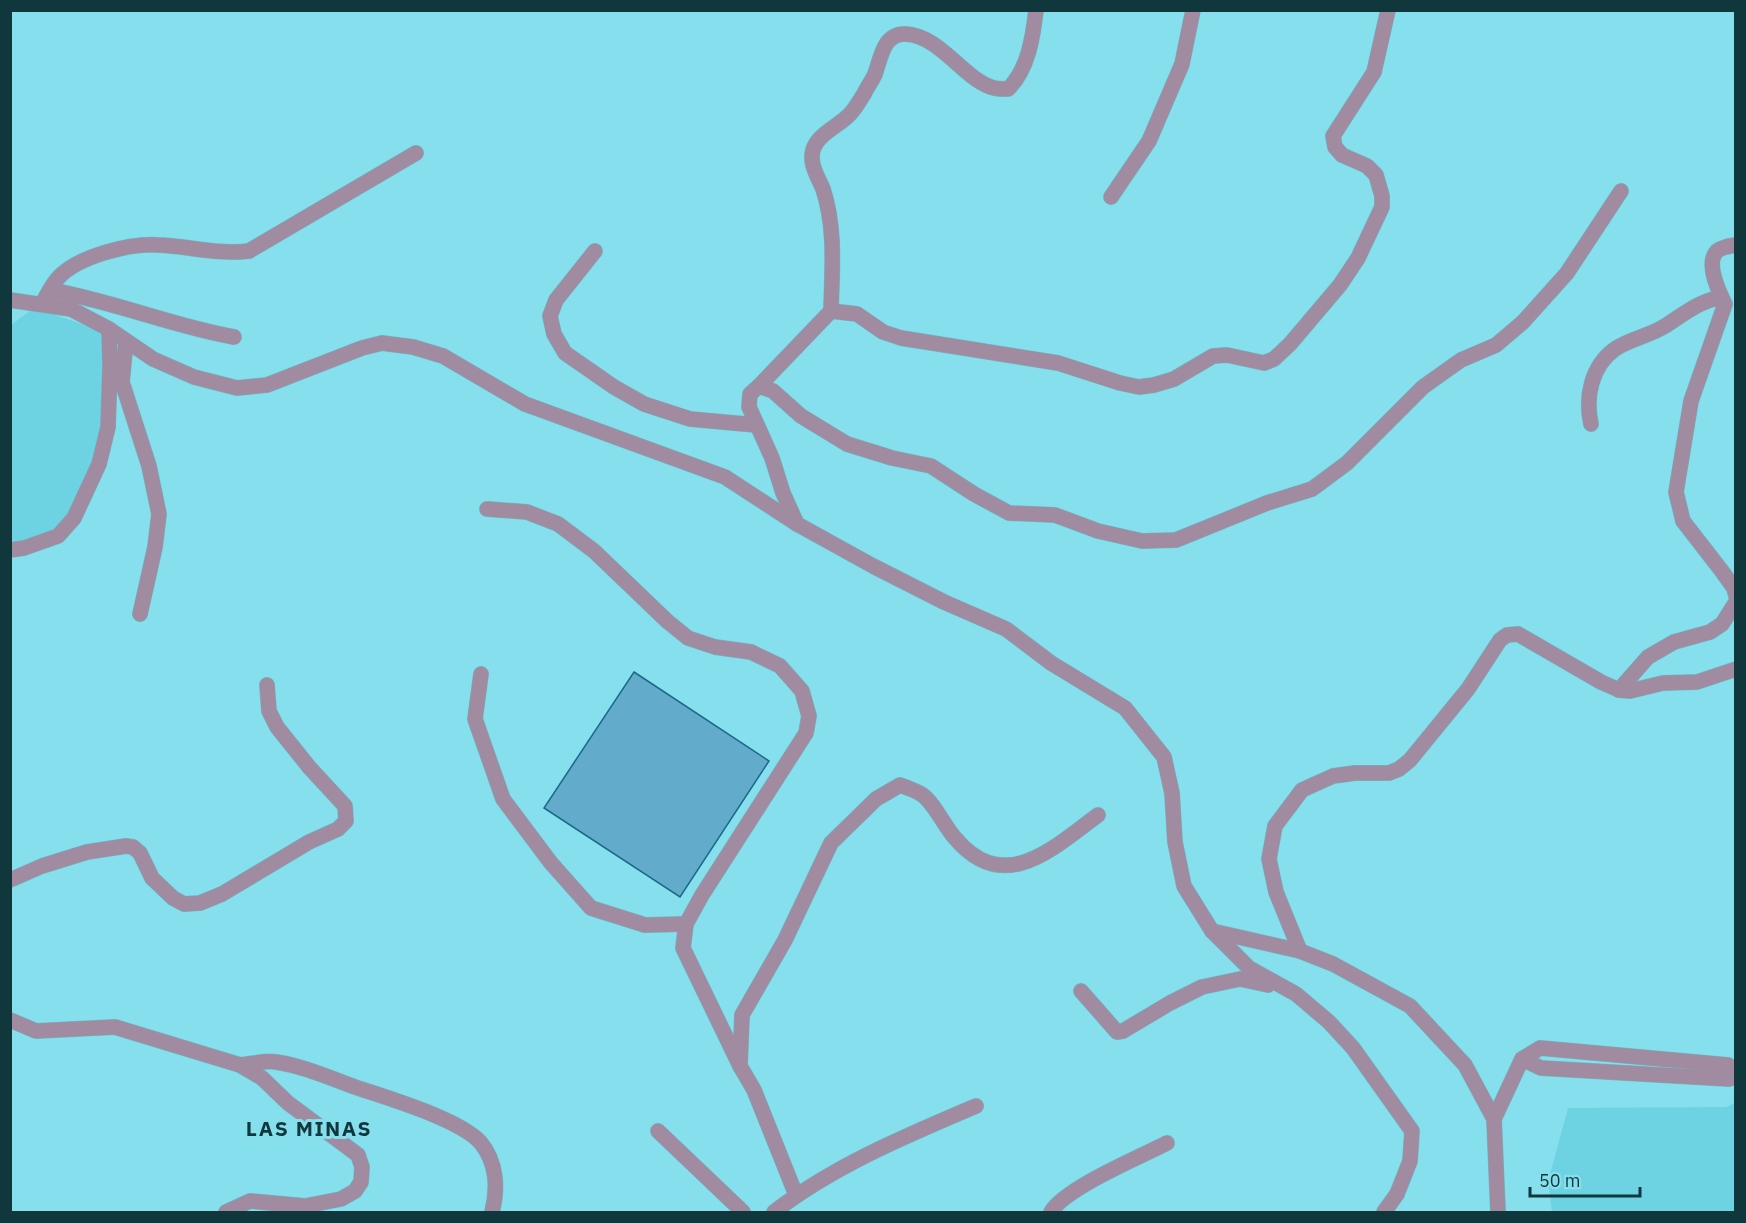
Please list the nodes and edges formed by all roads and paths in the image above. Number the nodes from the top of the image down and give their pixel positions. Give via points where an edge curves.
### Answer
1 (1036, 10) edge
2 (1388, 10) edge
3 (1192, 11) edge
4 (416, 153) dead end
5 (1621, 191) dead end
6 (1111, 197) dead end
7 (1736, 245) edge
8 (595, 251) dead end
9 (50, 290) junction
10 (1722, 298) junction
11 (11, 301) edge
12 (42, 304) junction
13 (831, 311) junction
14 (109, 329) junction
15 (234, 337) dead end
16 (126, 341) junction
17 (759, 386) junction
18 (1591, 424) dead end
19 (756, 425) junction
20 (487, 509) dead end
21 (796, 524) junction
22 (10, 550) edge
23 (1736, 596) edge
24 (1736, 602) edge
25 (140, 614) dead end
26 (1736, 669) edge
27 (481, 674) dead end
28 (267, 685) dead end
29 (1618, 690) junction
30 (1098, 815) dead end
31 (10, 880) edge
32 (686, 924) junction
33 (1212, 931) junction
34 (1300, 951) junction
35 (1081, 991) dead end
36 (1296, 994) junction
37 (10, 1020) edge
38 (1522, 1059) junction
39 (240, 1065) junction
40 (740, 1066) junction
41 (1736, 1070) edge
42 (1736, 1076) edge
43 (976, 1106) dead end
44 (1494, 1119) junction
45 (658, 1131) dead end
46 (1167, 1143) dead end
47 (796, 1195) junction
48 (226, 1212) edge
49 (492, 1212) edge
50 (743, 1212) edge
51 (774, 1212) edge
52 (1051, 1212) edge
53 (1384, 1212) edge
54 (1498, 1212) edge

1 - 13 street via 1021,72 1008,89 983,84 928,41 906,34 894,37 888,40 874,75 849,115 821,138 813,150 813,166 828,207 833,236
2 - 13 street via 1374,72 1333,136 1342,155 1367,166 1376,175 1382,207 1358,258 1340,285 1274,359 1264,363 1213,356 1174,379 1139,387 1058,363 901,338 883,332 857,314
3 - 6 street via 1182,64 1149,141
4 - 9 street via 249,251 232,253 155,244 116,249 82,261 60,276
5 - 17 street via 1567,273 1523,322 1496,345 1461,360 1422,387 1347,463 1312,489 1267,502 1176,540 1142,541 1098,531 1055,515 1009,513 931,466 847,444 801,416 773,390
7 - 10 street via 1719,249 1714,255 1713,276
8 - 19 street via 556,300 550,316 554,334 565,353 644,404 690,419
9 - 12 street
9 - 15 street
10 - 18 street via 1707,301 1606,358 1588,395
10 - 23 street via 1725,304 1691,401 1676,492 1683,522 1734,588
11 - 12 street
12 - 14 street via 71,309
13 - 17 street
14 - 16 street
14 - 22 street via 108,427 99,464 74,518 58,536
16 - 21 street via 153,359 194,377 237,388 267,385 382,343 413,347 443,356 525,404 724,477
16 - 25 street via 122,382 149,466 159,514
17 - 19 street via 750,394 749,407
19 - 21 street
20 - 32 street via 527,512 558,524 594,550 688,638 751,652 780,666 802,692 809,716 806,733
21 - 33 street via 924,592 1006,629 1051,663 1125,708 1164,757 1184,886
24 - 29 street via 1722,624 1710,632 1674,642 1648,657
26 - 29 street via 1697,682
27 - 32 street via 475,719 503,799 551,863 591,908 645,925
28 - 31 street via 269,711 277,727 345,806 346,821 338,828 200,903 184,904 173,898 152,878 140,853 126,846 87,852
29 - 34 street via 1532,640 1518,634 1507,635 1468,689 1399,769 1333,776 1302,790 1275,826 1269,859 1276,892
30 - 40 street via 1046,854 1007,867 982,862 973,855 923,795 900,785 876,799 831,843 785,940 742,1015
32 - 40 street via 683,948
33 - 34 street
33 - 36 street via 1249,968
34 - 44 street via 1333,964 1410,1006 1465,1065
35 - 36 street via 1117,1032 1203,987 1240,979
36 - 53 street via 1353,1048 1412,1131 1410,1161 1397,1194
37 - 39 street via 36,1031 115,1027
38 - 41 street via 1540,1048 1728,1065
38 - 42 street via 1541,1068 1730,1079
38 - 44 street
39 - 48 street via 262,1078 288,1103 358,1155 362,1182 341,1199 305,1206 250,1201
39 - 49 street via 275,1061 294,1066 459,1127 480,1143 492,1165 497,1186
40 - 47 street via 754,1090
43 - 47 street via 859,1158
44 - 54 street
45 - 50 street
46 - 52 street via 1096,1178 1056,1203
47 - 51 street

